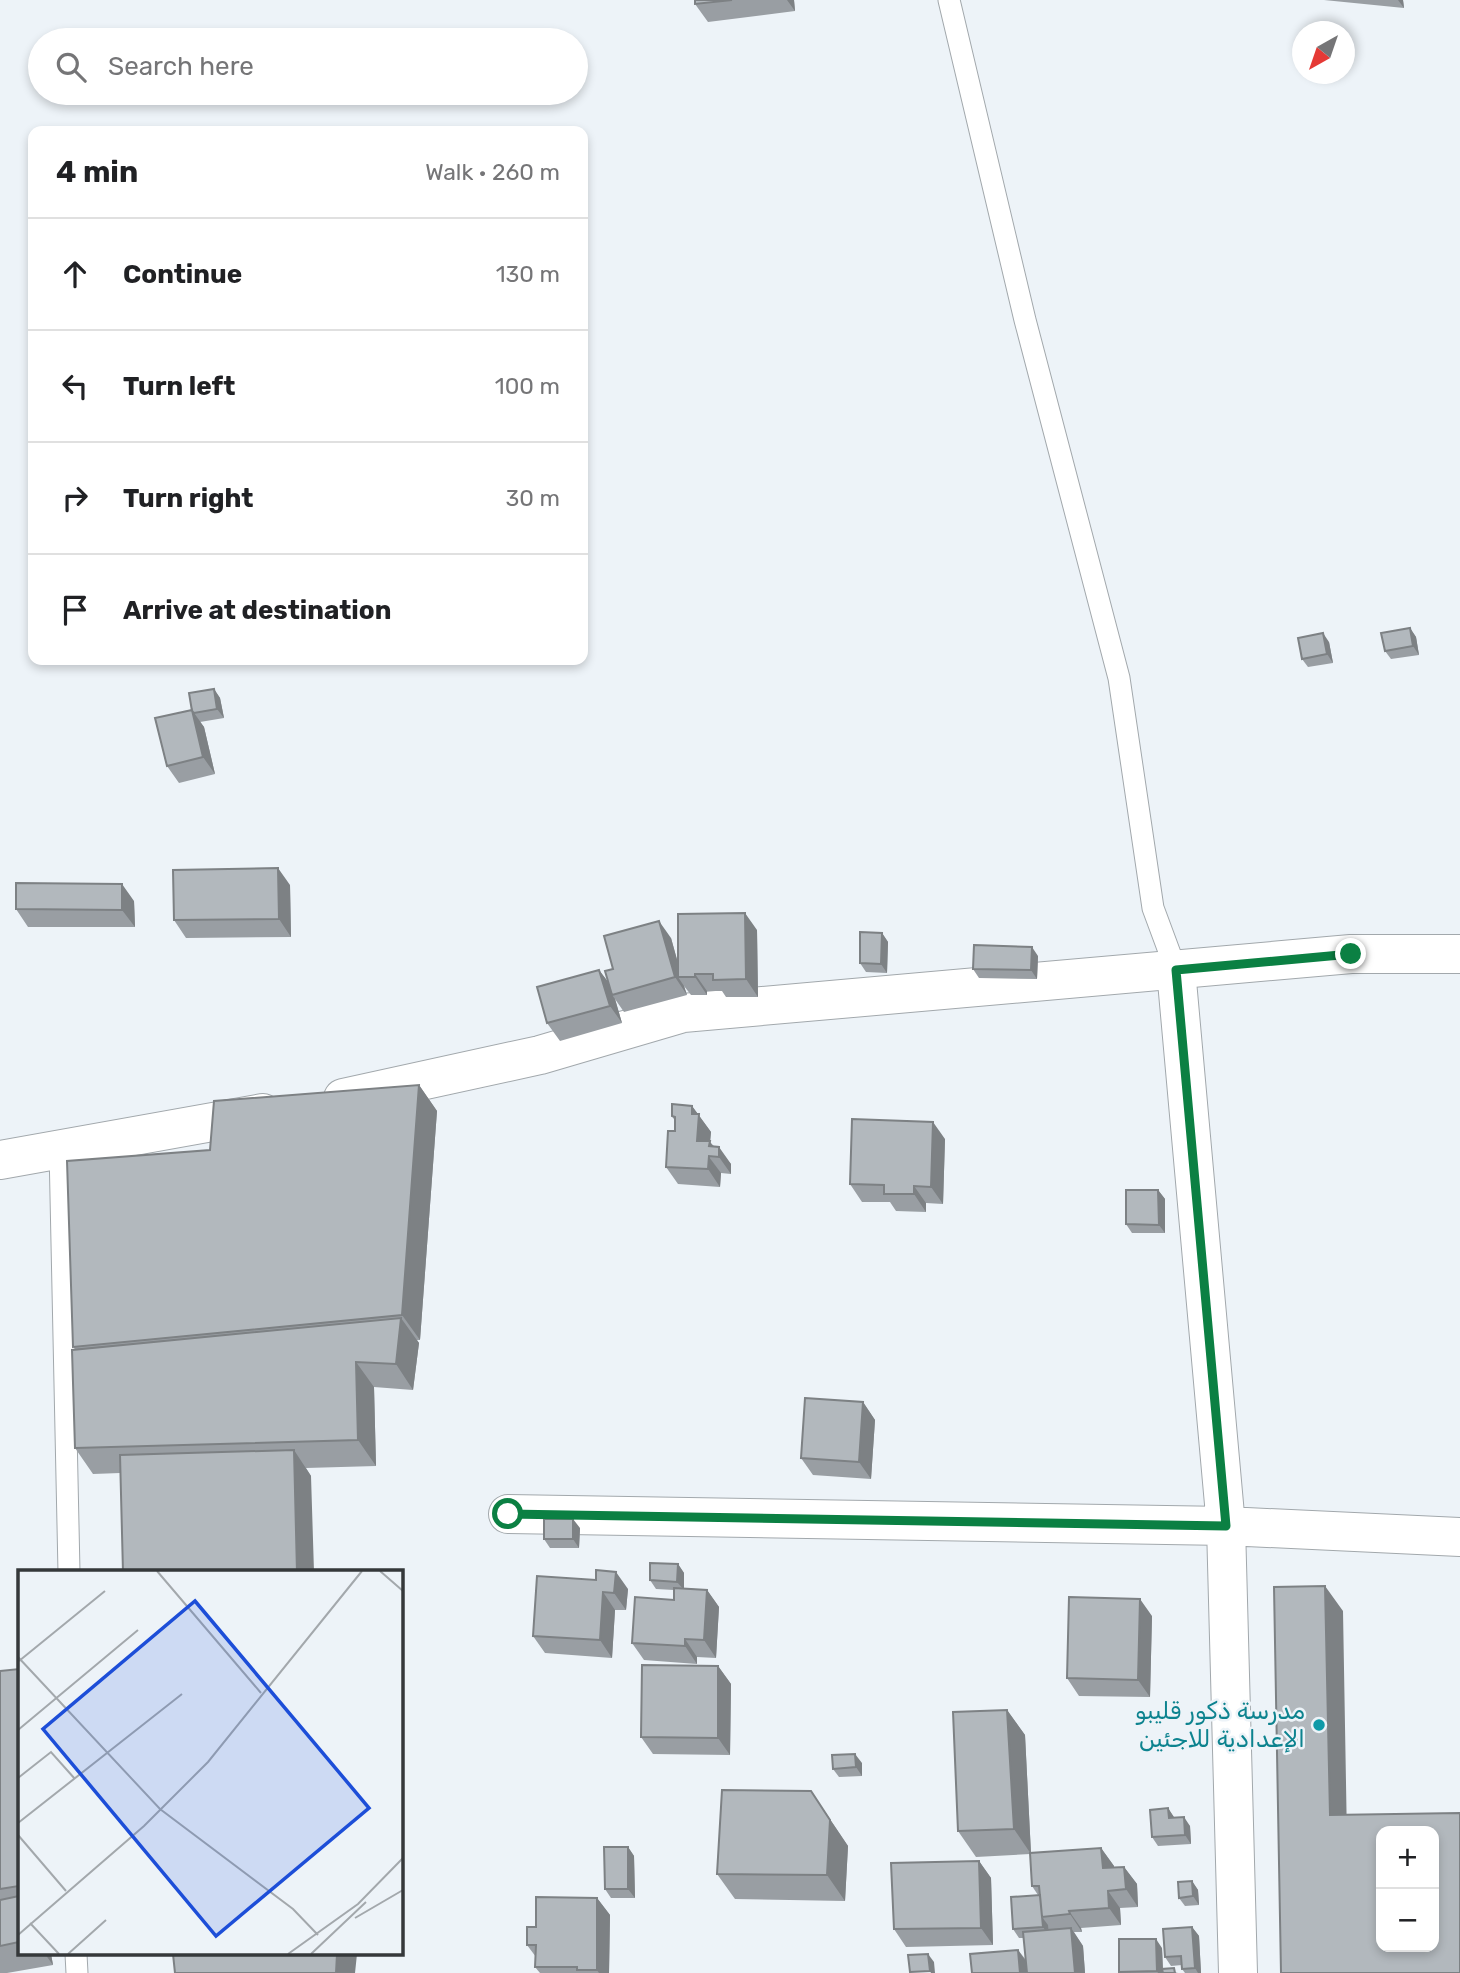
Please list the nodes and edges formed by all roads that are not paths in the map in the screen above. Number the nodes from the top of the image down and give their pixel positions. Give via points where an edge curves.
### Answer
1 (949, 0) edge
2 (1460, 954) edge
3 (1176, 970) junction
4 (60, 1149) junction
5 (0, 1160) edge
6 (508, 1514) dead end
7 (1226, 1526) junction
8 (1460, 1537) edge
9 (69, 1570) edge
10 (76, 1955) edge
11 (76, 1973) edge
12 (1238, 1973) edge

1 - 3 lane via 1025,320 1119,678 1153,908
2 - 3 street via 1351,954
3 - 4 street via 683,1013 540,1055 298,1107
3 - 7 street
4 - 5 street
4 - 9 lane
6 - 7 street
7 - 8 street
7 - 12 street
10 - 11 lane

